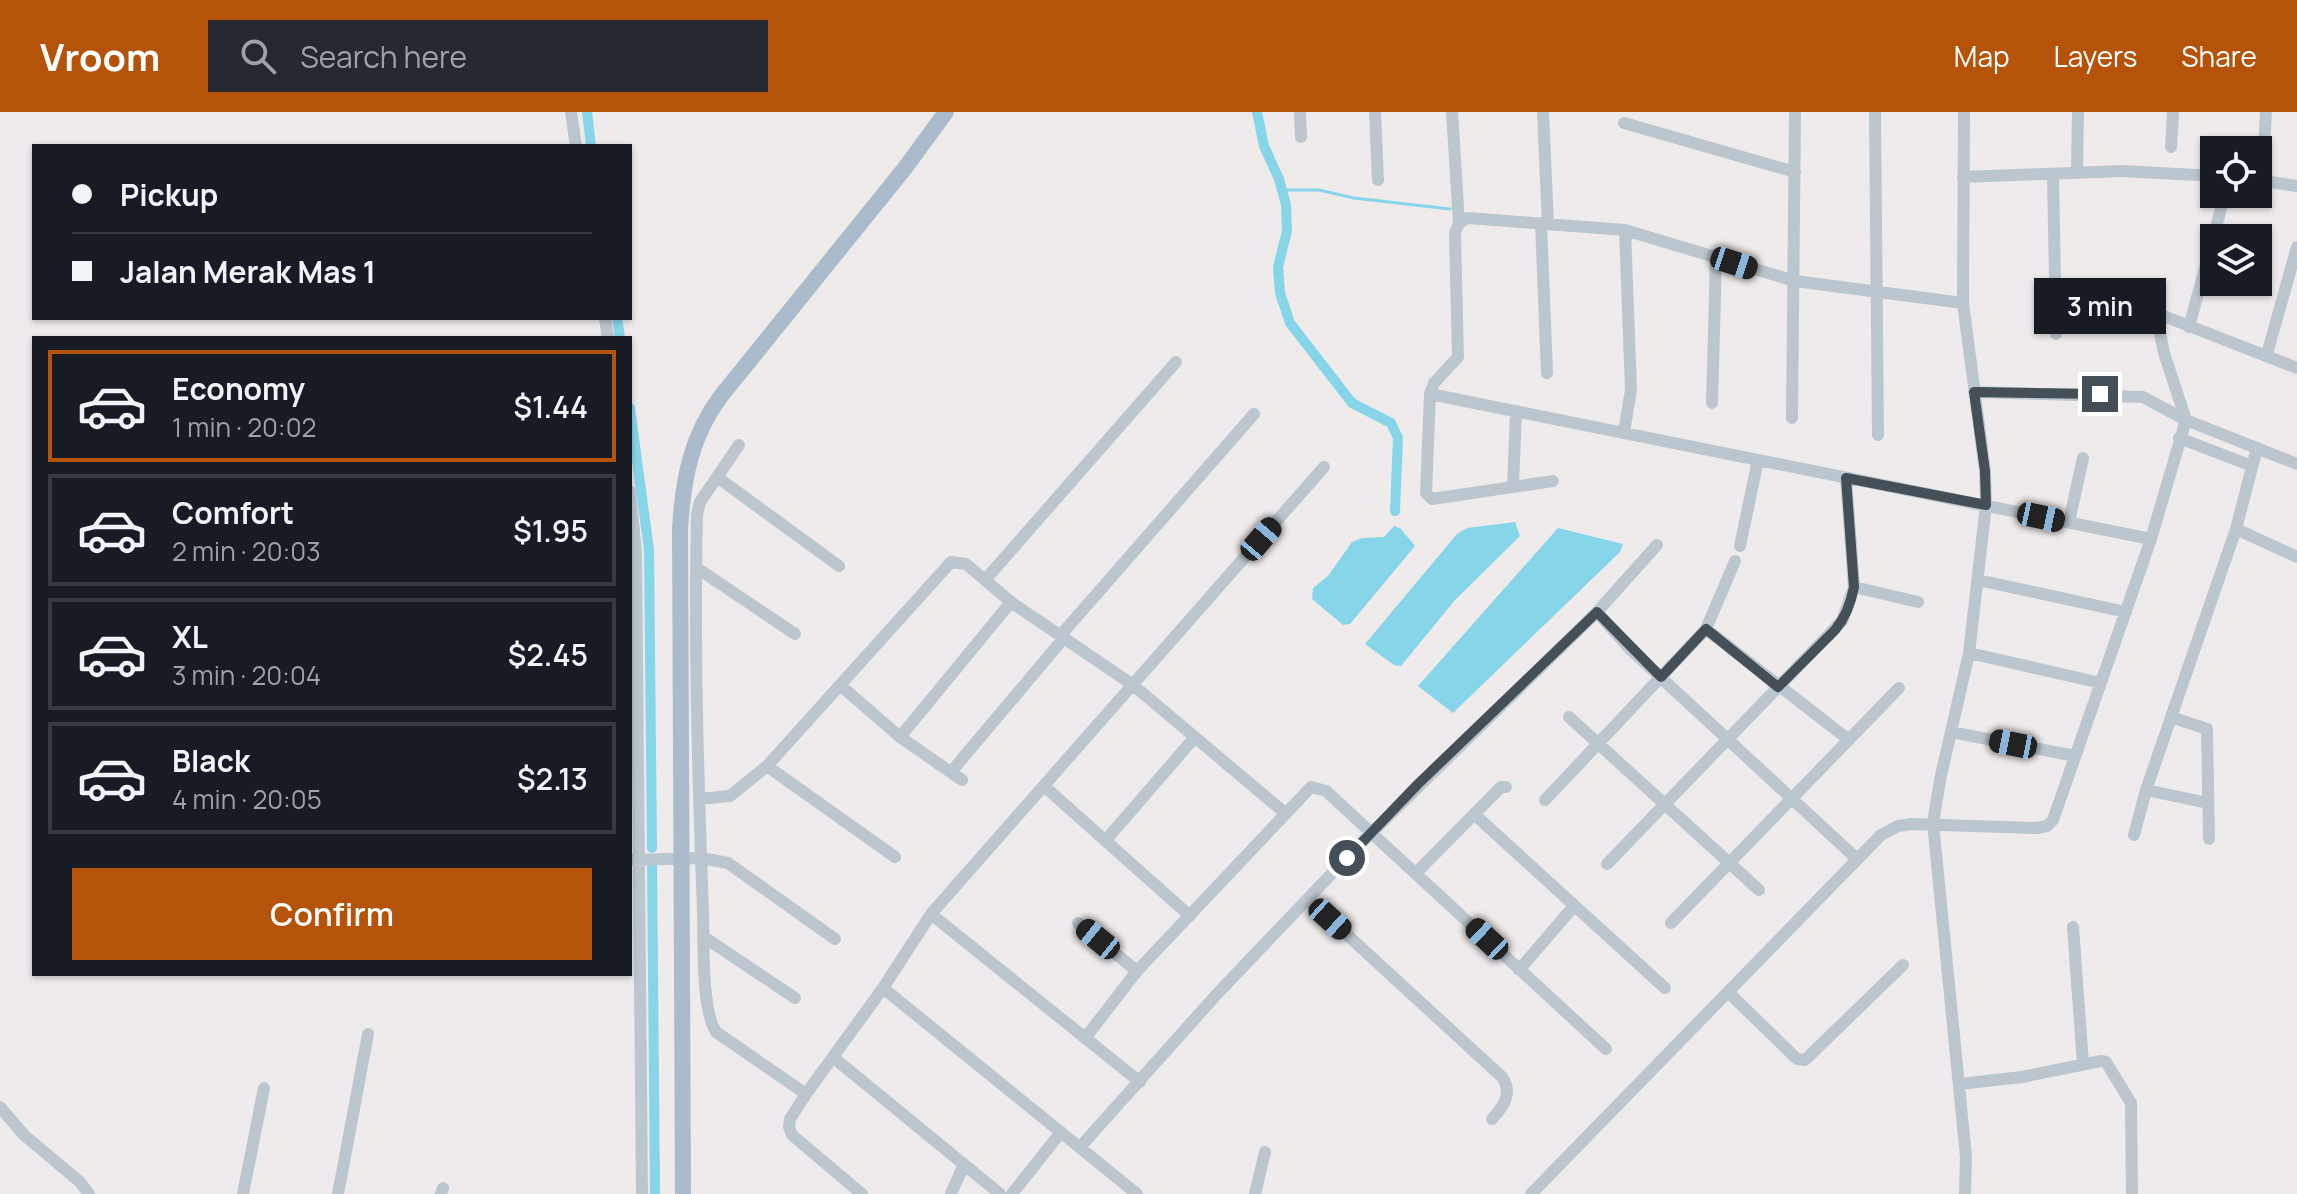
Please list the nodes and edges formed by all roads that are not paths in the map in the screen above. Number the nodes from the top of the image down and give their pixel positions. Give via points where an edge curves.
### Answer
1 (571, 112) edge
2 (946, 112) edge
3 (1300, 112) edge
4 (1375, 112) edge
5 (1452, 112) edge
6 (1543, 112) edge
7 (1795, 112) edge
8 (1875, 112) edge
9 (1964, 112) edge
10 (2078, 112) edge
11 (2173, 112) edge
12 (2266, 112) edge
13 (1624, 123) dead end
14 (2264, 136) edge
15 (1301, 137) dead end
16 (576, 144) edge
17 (2171, 147) dead end
18 (1795, 172) junction
19 (2077, 172) junction
20 (2053, 174) junction
21 (2200, 175) edge
22 (1963, 177) junction
23 (1378, 180) dead end
24 (2272, 182) edge
25 (2297, 186) edge
26 (2221, 208) edge
27 (1459, 223) junction
28 (1544, 223) junction
29 (1625, 230) junction
30 (2297, 247) edge
31 (1716, 257) junction
32 (1795, 281) junction
33 (1876, 291) junction
34 (1963, 303) junction
35 (2189, 327) junction
36 (2056, 334) dead end
37 (2267, 354) junction
38 (1176, 362) dead end
39 (2297, 368) edge
40 (1547, 373) dead end
41 (1974, 392) junction
42 (1430, 394) junction
43 (1712, 403) dead end
44 (1516, 411) junction
45 (1254, 414) dead end
46 (1792, 418) dead end
47 (2186, 420) junction
48 (1624, 432) junction
49 (1878, 435) dead end
50 (2179, 438) junction
51 (739, 445) dead end
52 (2257, 448) junction
53 (2083, 458) dead end
54 (1758, 460) junction
55 (2297, 464) edge
56 (2252, 466) junction
57 (1324, 467) dead end
58 (717, 477) junction
59 (1846, 478) junction
60 (1553, 481) dead end
61 (1513, 487) junction
62 (1986, 505) junction
63 (2069, 522) junction
64 (2236, 529) junction
65 (632, 534) edge
66 (2151, 539) junction
67 (1657, 545) dead end
68 (1740, 546) dead end
69 (633, 556) edge
70 (2297, 557) edge
71 (1735, 561) dead end
72 (839, 566) dead end
73 (697, 568) junction
74 (985, 580) junction
75 (1978, 580) junction
76 (1854, 587) junction
77 (1011, 602) junction
78 (1918, 602) dead end
79 (1597, 612) junction
80 (2126, 612) junction
81 (1706, 629) junction
82 (795, 634) dead end
83 (1062, 638) junction
84 (1969, 653) junction
85 (1661, 677) junction
86 (2101, 683) junction
87 (840, 685) junction
88 (1133, 685) junction
89 (1778, 687) junction
90 (1899, 688) dead end
91 (1569, 717) dead end
92 (2171, 717) junction
93 (1951, 732) junction
94 (900, 737) junction
95 (1195, 737) junction
96 (1849, 740) junction
97 (1728, 741) junction
98 (1599, 744) junction
99 (2075, 756) junction
100 (767, 766) junction
101 (951, 772) junction
102 (962, 780) dead end
103 (1044, 786) junction
104 (1506, 787) dead end
105 (2146, 790) junction
106 (699, 799) junction
107 (1545, 800) dead end
108 (1792, 801) junction
109 (2208, 803) junction
110 (1665, 805) junction
111 (1285, 813) junction
112 (1474, 814) junction
113 (1933, 823) junction
114 (1372, 832) junction
115 (2134, 835) dead end
116 (2209, 839) dead end
117 (1106, 840) junction
118 (895, 857) dead end
119 (701, 858) junction
120 (682, 859) junction
121 (1857, 859) junction
122 (634, 860) edge
123 (1729, 863) junction
124 (1607, 864) dead end
125 (1416, 873) junction
126 (1759, 890) dead end
127 (639, 896) junction
128 (1308, 899) junction
129 (632, 905) edge
130 (1574, 906) junction
131 (931, 914) junction
132 (1190, 916) junction
133 (1078, 923) dead end
134 (1671, 923) dead end
135 (2073, 927) dead end
136 (704, 937) junction
137 (835, 939) dead end
138 (1903, 965) dead end
139 (1519, 970) junction
140 (1137, 971) junction
141 (883, 988) junction
142 (1665, 988) dead end
143 (1728, 992) junction
144 (795, 998) dead end
145 (368, 1034) dead end
146 (1086, 1037) junction
147 (1606, 1049) dead end
148 (834, 1058) junction
149 (2083, 1064) junction
150 (1140, 1082) junction
151 (1959, 1084) junction
152 (264, 1088) dead end
153 (806, 1094) junction
154 (0, 1107) edge
155 (1492, 1119) dead end
156 (1061, 1132) junction
157 (1081, 1146) junction
158 (1265, 1152) dead end
159 (964, 1164) junction
160 (89, 1194) edge
161 (243, 1194) edge
162 (338, 1194) edge
163 (642, 1194) edge
164 (683, 1194) edge
165 (862, 1194) edge
166 (951, 1194) edge
167 (1000, 1194) edge
168 (1012, 1194) edge
169 (1137, 1194) edge
170 (1255, 1194) edge
171 (1531, 1194) edge
172 (1965, 1194) edge
173 (2132, 1194) edge

1 - 16 street
2 - 120 main road via 708,413 694,443 680,529
3 - 15 street
4 - 23 street
5 - 27 street
6 - 28 street
7 - 18 street
8 - 33 street
9 - 22 street
10 - 19 street
11 - 17 street
12 - 14 street
13 - 18 street
18 - 32 street
19 - 20 street
19 - 21 street
20 - 22 street
20 - 36 street
22 - 34 street
24 - 25 street
26 - 35 street
27 - 28 street via 1468,218
27 - 42 street via 1458,357
28 - 29 street
28 - 40 street
29 - 31 street
29 - 48 street via 1631,390
30 - 37 street
31 - 32 street
31 - 43 street
32 - 33 street
32 - 46 street
33 - 34 street
33 - 49 street
34 - 41 street
35 - 37 street
35 - 47 street via 2156,313
37 - 39 street
38 - 74 street
41 - 47 street via 2132,395
41 - 62 street
42 - 44 street
42 - 61 street via 1428,498
44 - 48 street
44 - 61 street
45 - 83 street
47 - 50 street
47 - 52 street
48 - 54 street
50 - 56 street
50 - 66 street
51 - 58 street
52 - 55 street
52 - 56 street
53 - 63 street
54 - 59 street
54 - 68 street
56 - 64 street
57 - 88 street
58 - 72 street
58 - 73 street via 698,508
59 - 62 street
59 - 76 street
60 - 61 street
62 - 63 street
62 - 75 street
63 - 66 street
64 - 70 street
64 - 92 street
65 - 69 street
66 - 80 street
67 - 79 street
69 - 122 street
71 - 81 street
73 - 82 street
73 - 106 street
74 - 77 street
74 - 87 street via 966,564 951,562
75 - 80 street
75 - 84 street
76 - 78 street
76 - 89 street via 1842,621
77 - 83 street
77 - 94 street
79 - 85 street
79 - 114 street
80 - 86 street
81 - 85 street
81 - 89 street
83 - 88 street
83 - 101 street
84 - 86 street
84 - 93 street
85 - 97 street
85 - 98 street
86 - 99 street
87 - 94 street
87 - 100 street
88 - 95 street
88 - 103 street
89 - 96 street
89 - 97 street
90 - 96 street
91 - 98 street
92 - 105 street
92 - 109 street via 2207,729
93 - 99 street
93 - 113 street
94 - 101 street
95 - 111 street
95 - 117 street
96 - 108 street
97 - 108 street
97 - 110 street
98 - 107 street
98 - 110 street
99 - 113 street via 2047,826
100 - 106 street via 730,796
100 - 118 street
101 - 102 street
103 - 117 street
103 - 131 street
104 - 112 street
105 - 109 street
105 - 115 street
106 - 119 street
108 - 121 street
108 - 123 street
109 - 116 street
110 - 123 street
110 - 124 street
111 - 114 street via 1316,787
111 - 132 street
112 - 125 street
112 - 130 street
113 - 121 street via 1892,829
113 - 151 street
114 - 125 street
114 - 128 street
117 - 132 street
119 - 120 street
119 - 136 street
119 - 137 street via 728,863
120 - 122 street
120 - 164 main road
121 - 143 street
122 - 127 street
123 - 126 street
123 - 134 street
125 - 139 street
127 - 129 street
127 - 163 street
128 - 150 street
128 - 155 street via 1502,1077 1506,1101
130 - 139 street
130 - 142 street
131 - 141 street
131 - 146 street
132 - 140 street
133 - 140 street
135 - 149 street
136 - 144 street
136 - 153 street via 710,1020 716,1032
138 - 143 street via 1805,1060 1797,1059
139 - 147 street
140 - 146 street
141 - 148 street
141 - 156 street
143 - 171 street
145 - 162 street
146 - 150 street
148 - 153 street
148 - 159 street
149 - 151 street
149 - 173 street via 2109,1067 2124,1088 2132,1110
150 - 157 street
151 - 172 street
152 - 161 street
153 - 165 street via 790,1119 792,1135
154 - 160 street
156 - 157 street
156 - 168 street
157 - 169 street
158 - 170 street
159 - 166 street
159 - 167 street

